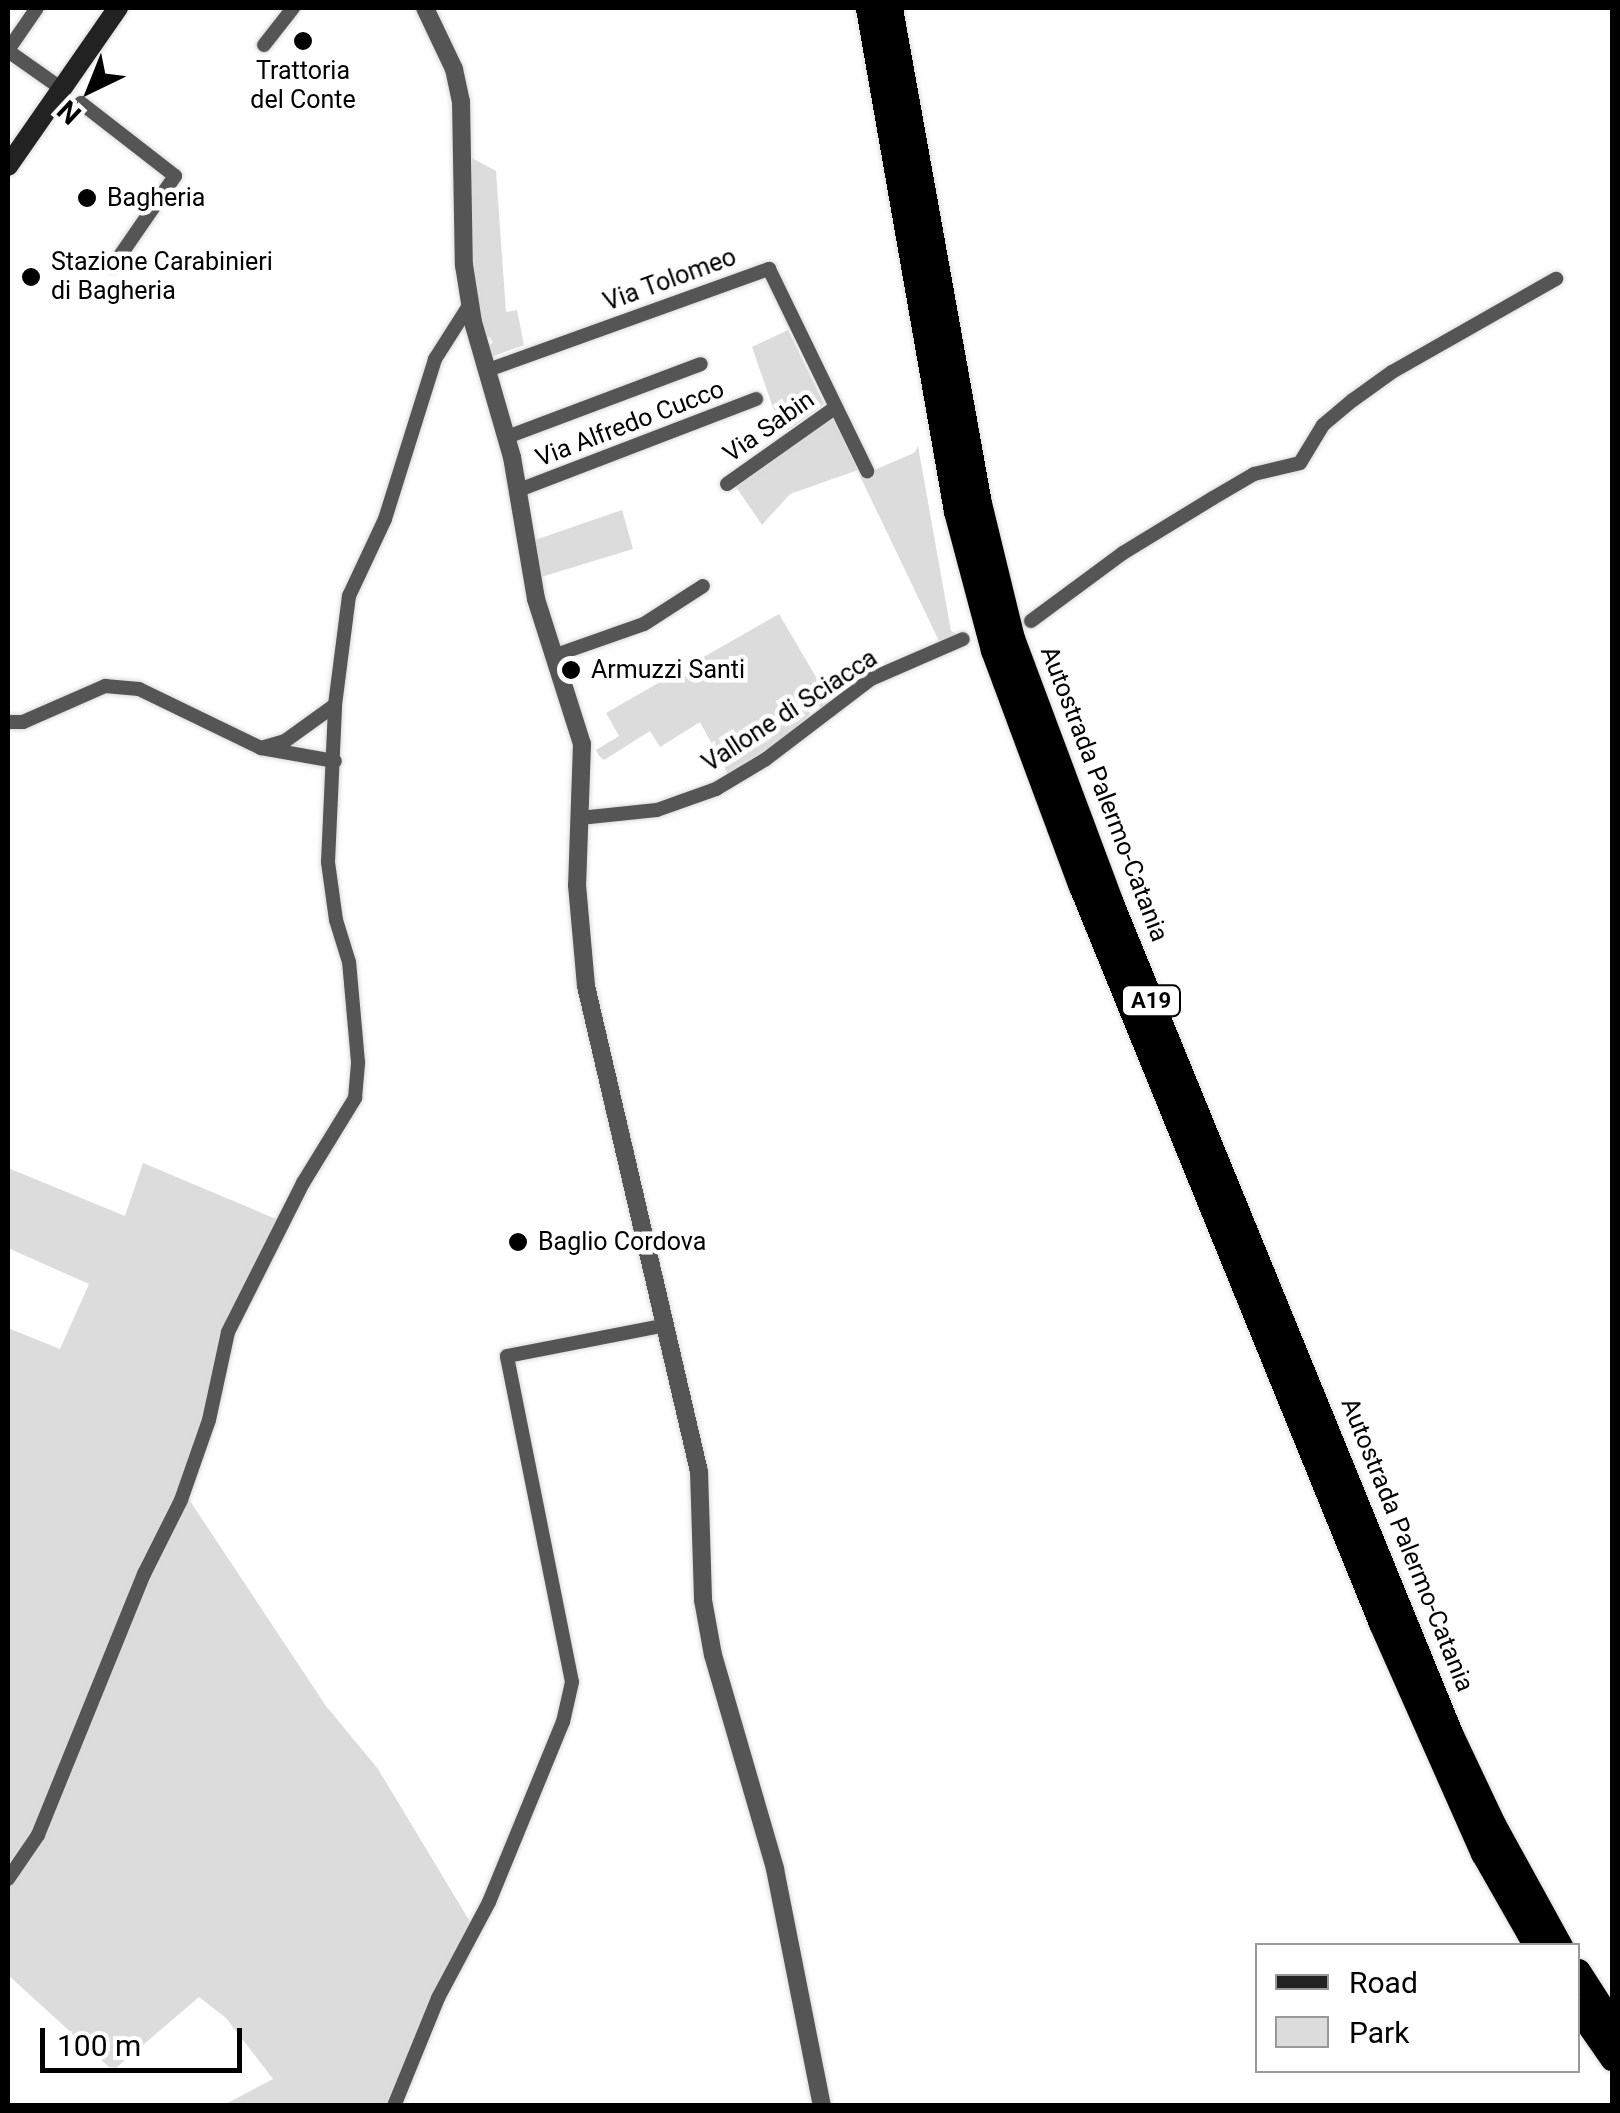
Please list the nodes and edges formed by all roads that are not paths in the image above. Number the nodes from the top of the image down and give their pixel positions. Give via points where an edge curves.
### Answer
1 (37, 8) edge
2 (292, 8) edge
3 (424, 8) edge
4 (868, 8) edge
5 (890, 8) edge
6 (113, 9) edge
7 (264, 45) dead end
8 (8, 51) edge
9 (62, 89) junction
10 (81, 103) dead end
11 (8, 166) edge
12 (113, 266) dead end
13 (1556, 279) dead end
14 (470, 304) junction
15 (701, 364) dead end
16 (488, 370) junction
17 (756, 398) dead end
18 (836, 407) junction
19 (507, 437) junction
20 (868, 471) dead end
21 (727, 484) dead end
22 (519, 490) junction
23 (703, 586) dead end
24 (1031, 621) dead end
25 (963, 640) dead end
26 (553, 656) junction
27 (335, 705) junction
28 (8, 722) edge
29 (293, 736) junction
30 (261, 748) junction
31 (303, 758) junction
32 (335, 760) junction
33 (580, 818) junction
34 (666, 1325) junction
35 (8, 1879) edge
36 (1534, 1943) edge
37 (1558, 1943) edge
38 (1580, 1974) edge
39 (1580, 2012) edge
40 (1612, 2024) edge
41 (1612, 2058) edge
42 (394, 2106) edge
43 (822, 2106) edge

1 - 8 street
2 - 7 street
3 - 14 street via 454,69 461,101
4 - 36 highway, Autostrada Palermo-Catania / A19 via 956,511 994,650 1082,886 1402,1673 1484,1853
5 - 37 highway, Autostrada Palermo-Catania / A19 via 978,503 1012,638 1118,921 1450,1733
6 - 9 main road
8 - 9 street
9 - 11 main road
10 - 12 street via 175,176
13 - 24 street via 1352,400 1323,425 1300,464 1254,474 1123,553
14 - 16 street
14 - 27 street via 435,359 384,518 349,596
15 - 19 street
16 - 18 street, Via Tolomeo via 769,268
16 - 19 street
17 - 22 street, Via Alfredo Cucco
18 - 20 street, Via Tolomeo
18 - 21 street, Via Sabin
19 - 22 street
22 - 26 street via 536,599
23 - 26 street via 644,624
25 - 33 street, Vallone di Sciacca via 871,679 716,789 657,810
26 - 33 street via 582,744
27 - 29 street
27 - 32 street
28 - 30 street via 23,722 105,686 140,690
29 - 30 street
29 - 31 street via 291,750
30 - 31 street
31 - 32 street
32 - 35 street via 328,862 349,962 355,1098 228,1332 209,1420 181,1500 38,1834
33 - 34 street via 577,885 586,986
34 - 42 street via 507,1356 572,1682 563,1722 489,1902 438,1998
34 - 43 street via 699,1472 703,1600 713,1655 776,1869
38 - 40 highway
39 - 41 highway

